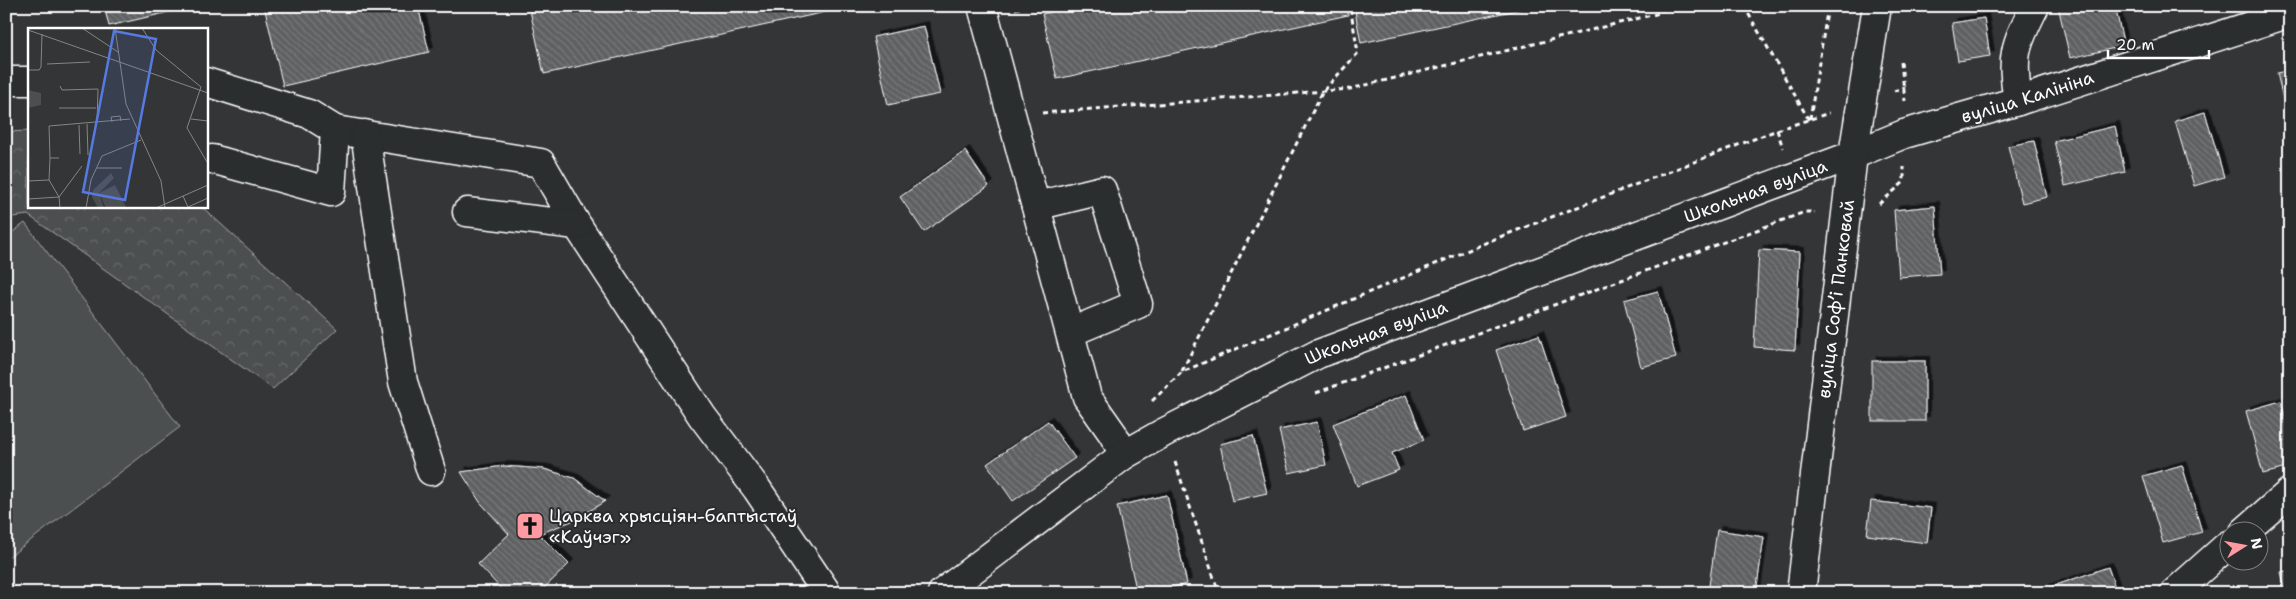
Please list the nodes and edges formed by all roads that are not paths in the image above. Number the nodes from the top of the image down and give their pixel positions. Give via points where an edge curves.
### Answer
1 (982, 6) edge
2 (1877, 6) edge
3 (2035, 6) edge
4 (2290, 13) edge
5 (6, 81) edge
6 (28, 81) edge
7 (208, 83) edge
8 (2018, 101) junction
9 (335, 130) junction
10 (365, 134) junction
11 (1853, 155) junction
12 (212, 159) dead end
13 (1036, 206) junction
14 (466, 212) dead end
15 (578, 225) junction
16 (1071, 332) junction
17 (1124, 455) junction
18 (431, 471) dead end
19 (2290, 492) edge
20 (2256, 522) edge
21 (2218, 554) edge
22 (827, 593) edge
23 (942, 593) edge
24 (1801, 593) edge
25 (2174, 593) edge

1 - 13 street
2 - 11 street, вуліца Софʼі Панковай
3 - 8 street via 2016,49 2013,67
4 - 8 street, вуліца Калініна
5 - 6 street
7 - 9 street via 309,114
8 - 11 street, вуліца Калініна via 1904,134
9 - 10 street
9 - 12 street via 331,192
10 - 15 street via 542,164
10 - 18 street via 403,382
11 - 17 street, Школьная вуліца via 1318,354
11 - 24 street, вуліца Софʼі Панковай
13 - 16 street
13 - 16 street via 1102,190 1138,304
14 - 15 street
15 - 22 street via 702,416
16 - 17 street via 1087,397
17 - 23 street, Школьная вуліца
19 - 20 street
21 - 25 street

